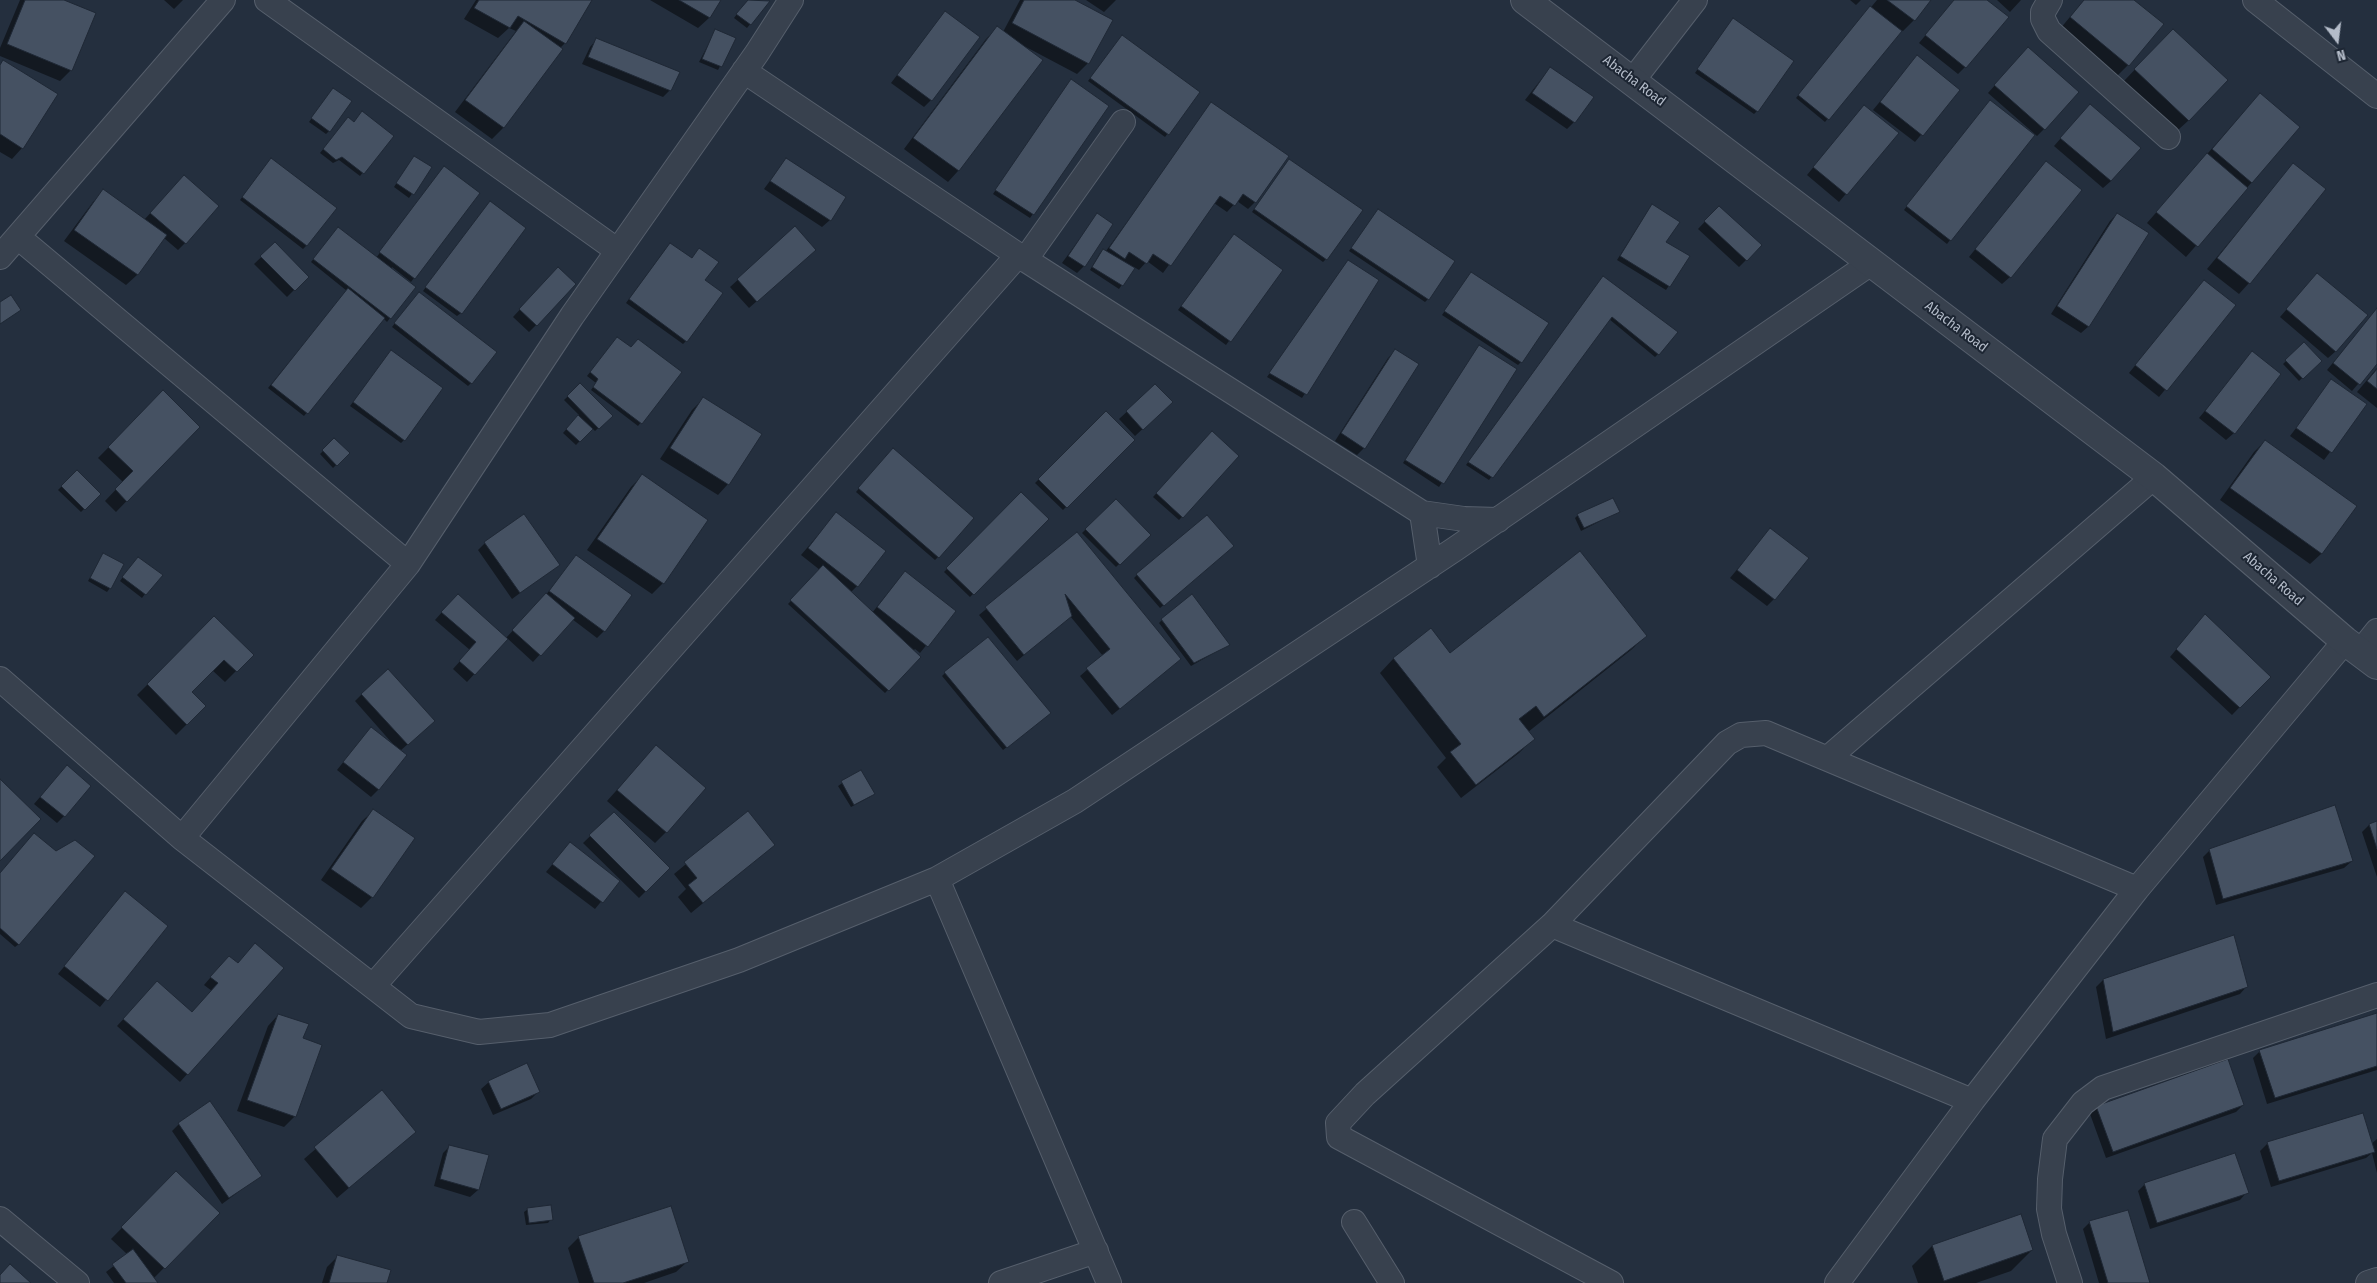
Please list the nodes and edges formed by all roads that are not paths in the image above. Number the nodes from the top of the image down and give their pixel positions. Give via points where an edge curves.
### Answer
1 (223, 0) edge
2 (267, 0) edge
3 (791, 0) edge
4 (1526, 0) edge
5 (1695, 0) edge
6 (2050, 0) edge
7 (2255, 0) edge
8 (744, 71) junction
9 (1633, 80) junction
10 (2377, 96) edge
11 (1123, 122) dead end
12 (2168, 137) dead end
13 (18, 237) junction
14 (618, 251) junction
15 (0, 257) edge
16 (1022, 257) junction
17 (1871, 263) junction
18 (2154, 477) junction
19 (1422, 513) junction
20 (1498, 520) junction
21 (408, 564) junction
22 (1430, 566) junction
23 (2365, 647) edge
24 (0, 679) edge
25 (1828, 758) junction
26 (182, 838) junction
27 (937, 879) junction
28 (2137, 889) junction
29 (1552, 925) junction
30 (374, 985) junction
31 (2377, 995) edge
32 (1972, 1101) junction
33 (0, 1219) edge
34 (1354, 1222) dead end
35 (1096, 1250) junction
36 (2377, 1280) edge
37 (77, 1283) edge
38 (1001, 1283) edge
39 (1109, 1283) edge
40 (1392, 1283) edge
41 (1611, 1283) edge
42 (1837, 1283) edge
43 (2070, 1283) edge
44 (2368, 1283) edge

1 - 13 street
2 - 14 street
3 - 8 street
4 - 9 street, Abacha Road
5 - 9 street
6 - 12 street via 2043,12 2049,31
7 - 10 street
8 - 14 street
8 - 16 street
9 - 17 street, Abacha Road
11 - 16 street
13 - 15 street
13 - 21 street
14 - 21 street
16 - 19 street
16 - 30 street
17 - 18 street, Abacha Road
17 - 20 street
18 - 23 street, Abacha Road
18 - 25 street
19 - 20 street
19 - 22 street
20 - 22 street
21 - 26 street
22 - 27 street via 1076,801
23 - 28 street
24 - 26 street
25 - 28 street
25 - 29 street via 1766,733 1741,735 1726,743
26 - 30 street
27 - 30 street via 739,960 550,1025 479,1032 411,1016
27 - 35 street
28 - 32 street
29 - 32 street
29 - 41 street via 1365,1094 1338,1123 1340,1137
31 - 43 street via 2103,1088 2083,1103 2055,1139 2050,1179 2049,1209
32 - 42 street
33 - 37 street
34 - 40 street
35 - 38 street
35 - 39 street
36 - 44 street

